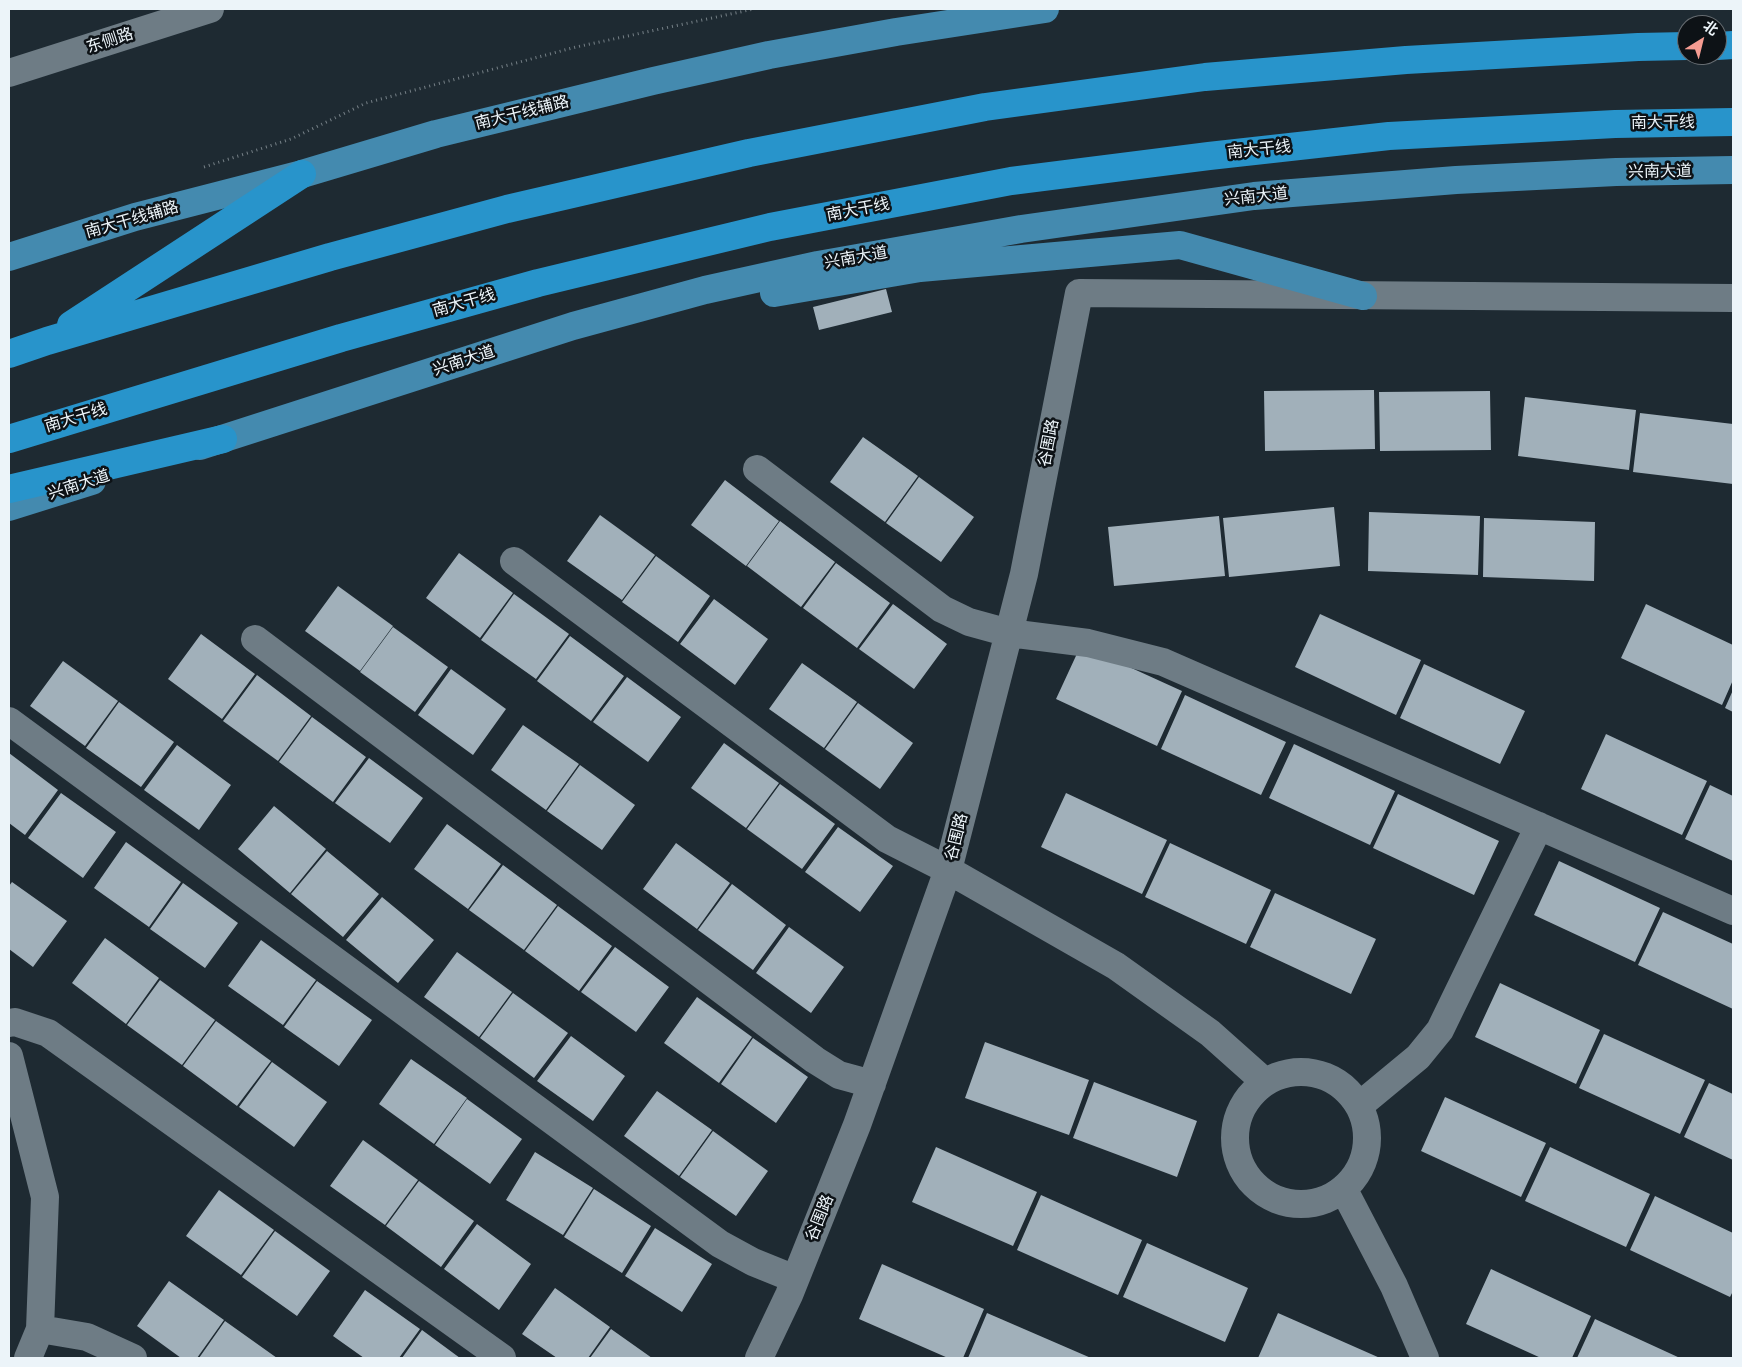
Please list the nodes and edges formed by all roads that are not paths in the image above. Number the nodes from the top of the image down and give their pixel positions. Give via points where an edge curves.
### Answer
1 (210, 9) edge
2 (1045, 9) edge
3 (1677, 46) edge
4 (9, 73) edge
5 (1733, 122) edge
6 (1733, 170) edge
7 (302, 174) junction
8 (9, 257) edge
9 (1363, 296) junction
10 (1733, 298) edge
11 (573, 326) junction
12 (47, 342) junction
13 (9, 354) edge
14 (9, 439) edge
15 (223, 439) junction
16 (757, 470) dead end
17 (9, 489) edge
18 (9, 507) edge
19 (514, 561) dead end
20 (1009, 633) junction
21 (255, 639) dead end
22 (9, 721) edge
23 (1538, 826) junction
24 (948, 870) junction
25 (1733, 911) edge
26 (9, 1023) edge
27 (9, 1056) edge
28 (1265, 1082) junction
29 (872, 1084) junction
30 (1360, 1105) junction
31 (1344, 1190) junction
32 (796, 1279) junction
33 (40, 1330) junction
34 (28, 1358) edge
35 (133, 1358) edge
36 (502, 1358) edge
37 (759, 1358) edge
38 (1425, 1358) edge

1 - 4 street, 东侧路
2 - 7 main road, 南大干线辅路 via 769,55 436,134
3 - 12 highway via 1406,60 1214,76 985,107 750,152 507,208 330,256
5 - 14 highway, 南大干线 via 1615,124 1389,136 1011,181 770,227 538,283 332,341
6 - 11 main road, 兴南大道 via 1456,180 1254,196 1021,229 818,265 705,290
7 - 8 main road, 南大干线辅路 via 136,217
7 - 12 highway
9 - 10 street
9 - 11 main road via 1180,245 920,268
9 - 20 street, 谷围路 via 1079,293 1026,564
11 - 15 main road, 兴南大道
12 - 13 highway
15 - 17 highway
15 - 18 main road, 兴南大道
16 - 20 street via 942,609 969,622
19 - 24 street via 887,839
20 - 23 street via 1088,643 1163,662
20 - 24 street, 谷围路
21 - 29 street via 815,1060 839,1075
22 - 32 street via 720,1244 753,1262
23 - 25 street
23 - 30 street via 1440,1030 1418,1057
24 - 28 street via 1116,966 1210,1033
24 - 29 street, 谷围路
26 - 36 street via 48,1032
27 - 33 street via 45,1197
28 - 30 street via 1286,1073 1308,1072 1330,1079 1349,1092
28 - 31 street via 1248,1097 1237,1117 1234,1140 1238,1161 1248,1180 1264,1194 1284,1203 1305,1205 1325,1201
29 - 32 street, 谷围路
30 - 31 street via 1368,1133 1366,1154 1358,1174
31 - 38 street via 1394,1286
32 - 37 street, 谷围路
33 - 34 street
33 - 35 street via 86,1337

